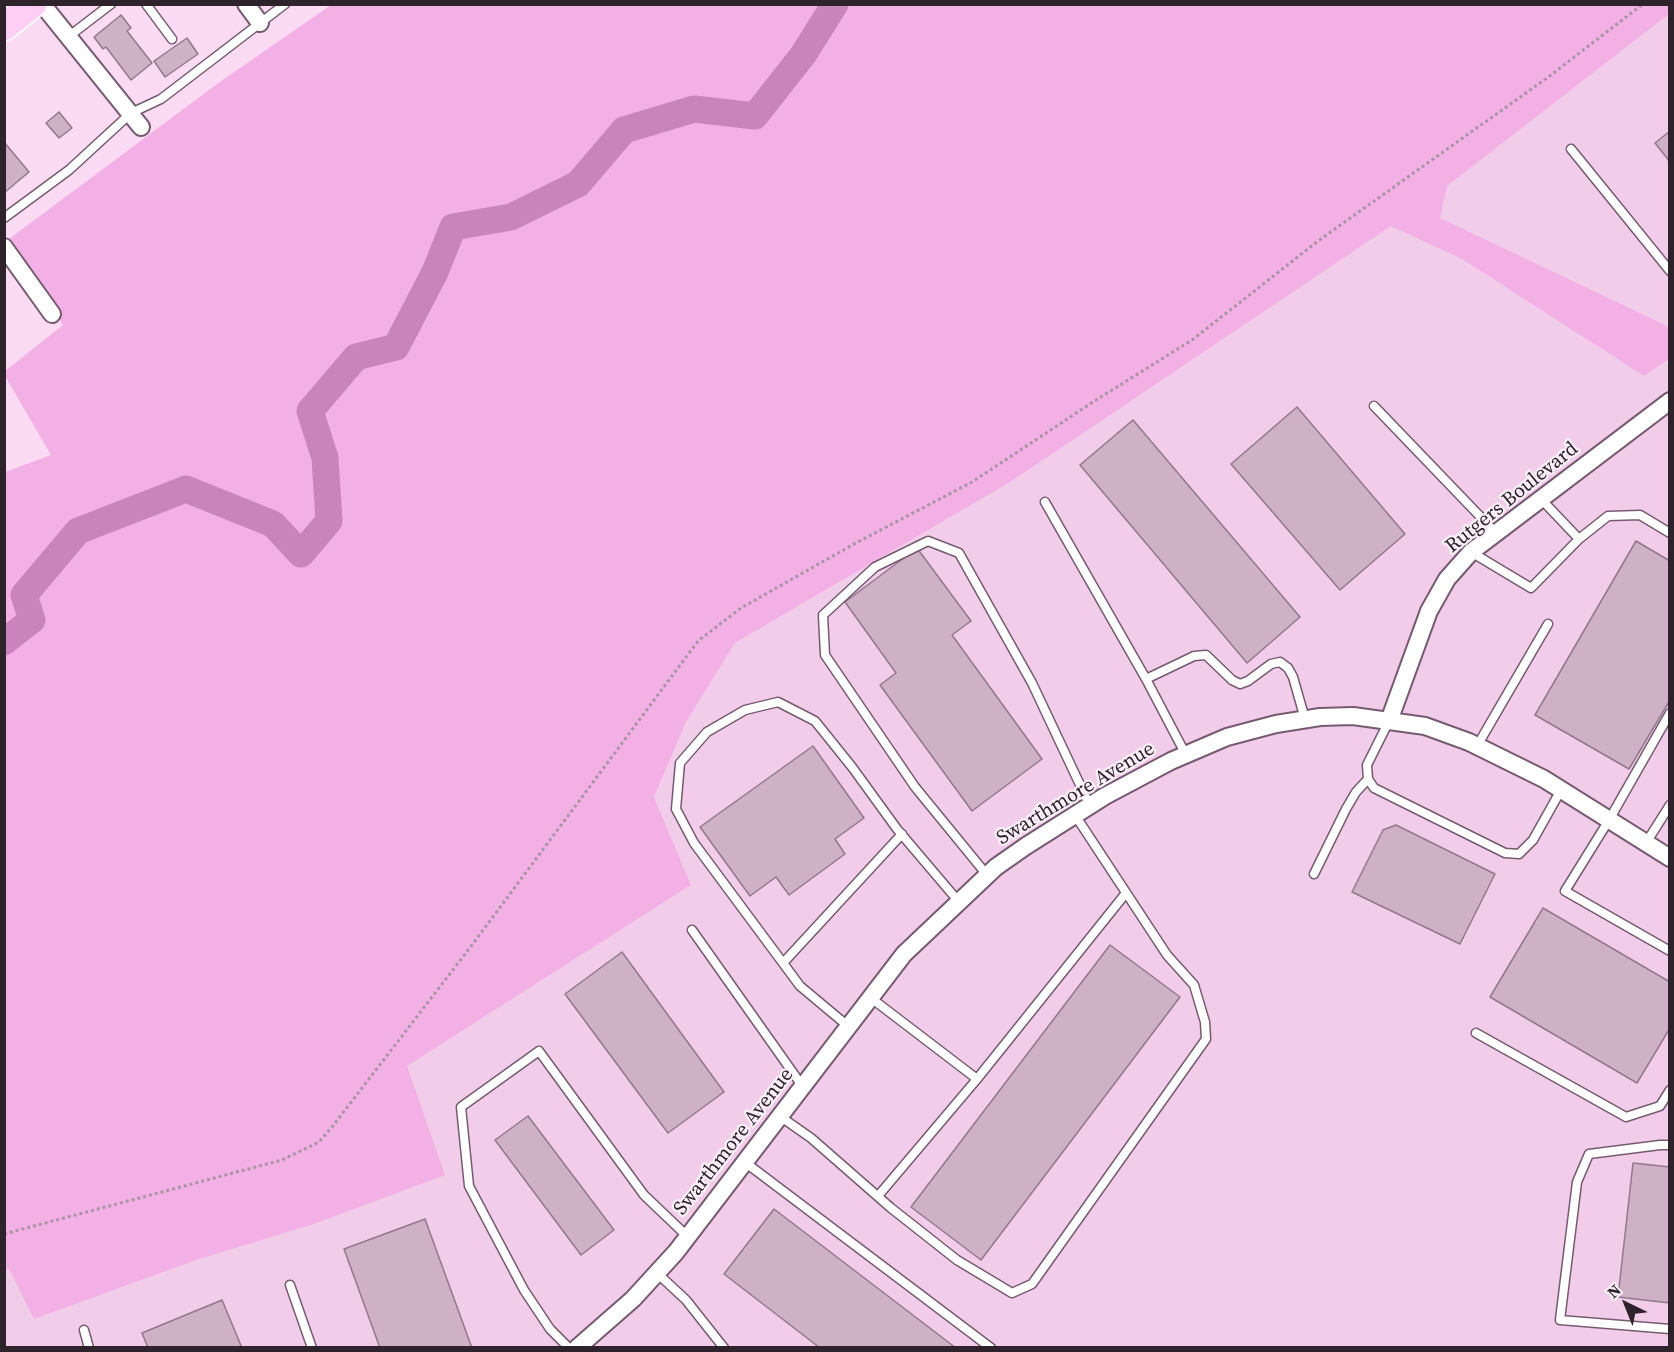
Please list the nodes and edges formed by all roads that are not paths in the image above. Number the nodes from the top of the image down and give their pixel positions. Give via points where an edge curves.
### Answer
1 (33, 4) edge
2 (42, 4) edge
3 (111, 4) edge
4 (146, 4) edge
5 (246, 4) edge
6 (285, 4) edge
7 (260, 23) junction
8 (4, 27) edge
9 (68, 38) junction
10 (172, 39) dead end
11 (136, 120) junction
12 (1571, 149) dead end
13 (4, 218) edge
14 (4, 247) edge
15 (1670, 272) edge
16 (52, 314) dead end
17 (1670, 401) edge
18 (1374, 406) dead end
19 (1541, 498) junction
20 (1046, 502) dead end
21 (1496, 533) junction
22 (1670, 533) edge
23 (1579, 539) junction
24 (1472, 552) junction
25 (1548, 624) dead end
26 (1146, 679) junction
27 (1670, 714) edge
28 (1305, 719) junction
29 (1389, 721) junction
30 (1478, 746) junction
31 (1186, 755) junction
32 (1368, 779) junction
33 (1561, 790) junction
34 (1670, 805) edge
35 (1083, 810) junction
36 (1609, 820) junction
37 (902, 834) junction
38 (1646, 843) junction
39 (1670, 858) edge
40 (1314, 874) dead end
41 (987, 875) junction
42 (1126, 893) junction
43 (959, 902) junction
44 (692, 930) dead end
45 (1670, 951) edge
46 (783, 963) junction
47 (871, 998) junction
48 (849, 1027) junction
49 (1476, 1033) dead end
50 (977, 1079) junction
51 (803, 1087) junction
52 (1670, 1090) edge
53 (781, 1117) junction
54 (1670, 1145) edge
55 (746, 1163) junction
56 (878, 1196) junction
57 (688, 1238) junction
58 (657, 1273) junction
59 (290, 1285) dead end
60 (1670, 1329) edge
61 (84, 1330) dead end
62 (89, 1347) edge
63 (312, 1347) edge
64 (569, 1347) edge
65 (577, 1347) edge
66 (724, 1347) edge
67 (991, 1347) edge

1 - 8 main road
2 - 9 street
3 - 9 lane
4 - 10 lane
5 - 7 street
6 - 7 lane
7 - 11 lane
9 - 11 street
11 - 13 lane
12 - 15 lane
14 - 16 street
17 - 19 street, Rutgers Boulevard
18 - 21 lane
19 - 21 street, Rutgers Boulevard
19 - 23 lane
20 - 26 lane
21 - 24 street, Rutgers Boulevard
22 - 23 lane via 1640,515 1608,516
23 - 24 lane via 1531,588
24 - 29 street, Rutgers Boulevard via 1447,579 1429,611
25 - 30 lane
26 - 28 lane via 1194,656 1206,655 1240,684 1270,664 1280,662 1293,677
26 - 31 lane
27 - 36 lane
28 - 29 street, Swarthmore Avenue via 1353,716
28 - 31 street, Swarthmore Avenue via 1227,737
29 - 30 street, Swarthmore Avenue via 1425,726
29 - 32 lane via 1368,765
30 - 33 street, Swarthmore Avenue
31 - 35 street, Swarthmore Avenue
32 - 33 lane via 1374,788 1505,854 1519,854 1533,840
32 - 40 lane via 1346,809
33 - 36 street, Swarthmore Avenue
34 - 38 lane
35 - 41 street, Swarthmore Avenue
35 - 41 lane via 1032,683 959,553 928,541 875,567 824,615 825,655 915,787
35 - 42 lane
36 - 38 street, Swarthmore Avenue
36 - 45 lane via 1565,891
37 - 43 lane
37 - 46 lane
37 - 46 lane via 815,721 778,702 745,710 707,732 680,763 676,809 694,843
38 - 39 street, Swarthmore Avenue
41 - 43 street, Swarthmore Avenue
42 - 50 lane
42 - 56 lane via 1167,956 1194,985 1206,1039 1032,1284 1012,1293 997,1286 957,1260
43 - 47 street, Swarthmore Avenue via 904,954
44 - 51 lane
46 - 48 lane via 800,986
47 - 48 street, Swarthmore Avenue
47 - 50 lane
48 - 51 street, Swarthmore Avenue
49 - 52 lane via 1626,1117 1660,1106
50 - 56 lane
51 - 53 street, Swarthmore Avenue
53 - 55 street, Swarthmore Avenue
53 - 56 lane
54 - 60 lane via 1589,1154 1577,1182 1560,1320
55 - 57 street, Swarthmore Avenue
55 - 67 lane
57 - 58 street, Swarthmore Avenue
57 - 64 lane via 644,1195 539,1052 461,1107 469,1186 524,1290 550,1329
58 - 65 street, Swarthmore Avenue
58 - 66 lane via 686,1300
59 - 63 lane
61 - 62 lane

